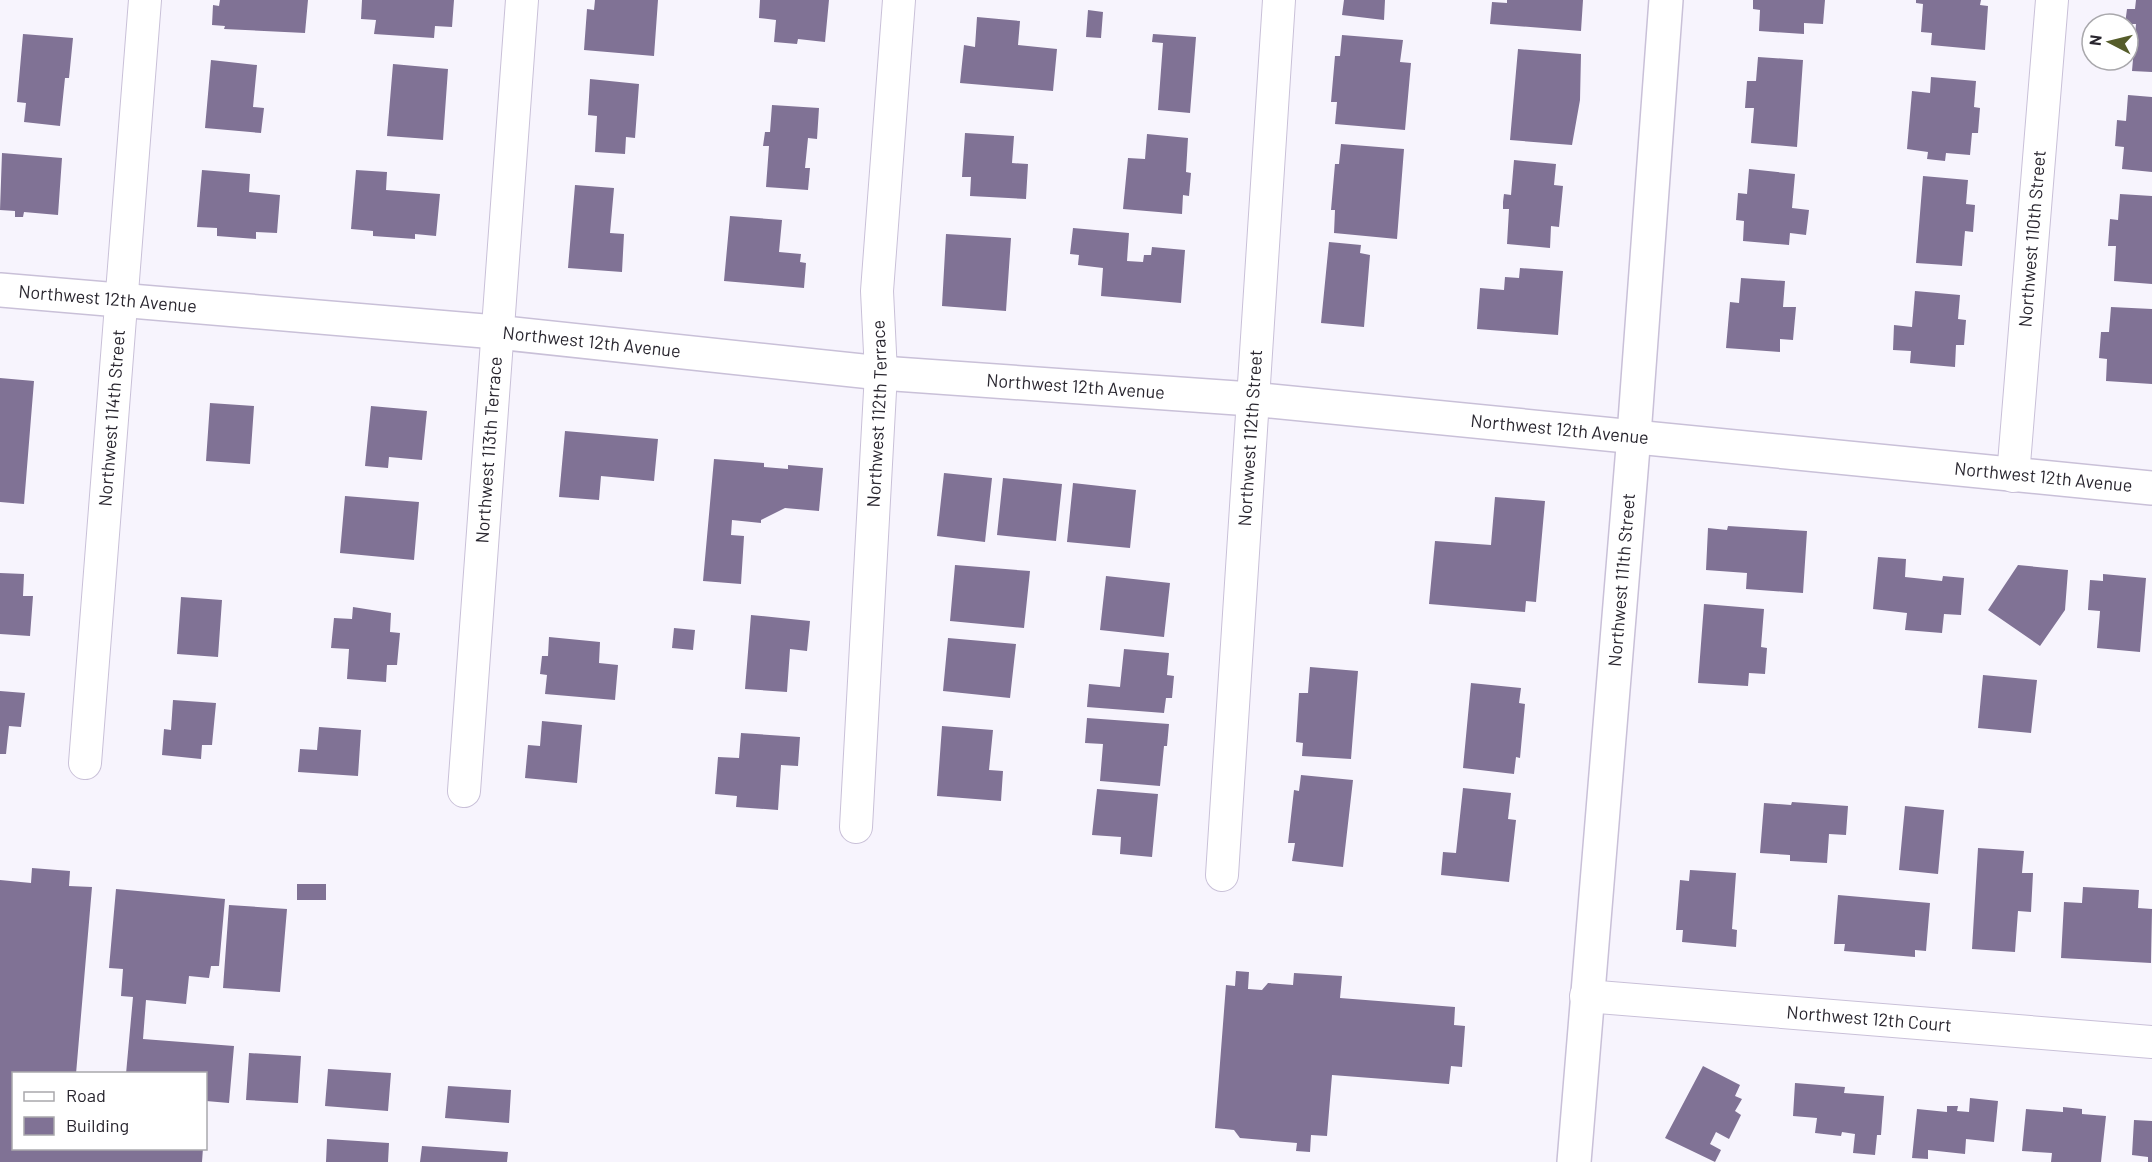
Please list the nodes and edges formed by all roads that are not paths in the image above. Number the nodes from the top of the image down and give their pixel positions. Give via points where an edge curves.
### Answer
1 (145, 0) edge
2 (522, 0) edge
3 (899, 0) edge
4 (1279, 0) edge
5 (1666, 0) edge
6 (2052, 0) edge
7 (0, 290) edge
8 (122, 299) junction
9 (496, 332) junction
10 (880, 373) junction
11 (1251, 399) junction
12 (1634, 435) junction
13 (2013, 476) junction
14 (2152, 488) edge
15 (85, 762) dead end
16 (464, 791) dead end
17 (856, 827) dead end
18 (1222, 875) dead end
19 (1586, 996) junction
20 (2152, 1042) edge
21 (1574, 1162) edge

1 - 8 street, Northwest 114th Street
2 - 9 street, Northwest 113th Terrace
3 - 10 street, Northwest 112th Terrace via 877,291
4 - 11 street, Northwest 112th Street
5 - 12 street, Northwest 111th Street
6 - 13 street, Northwest 110th Street
7 - 8 street, Northwest 12th Avenue
8 - 9 street, Northwest 12th Avenue
8 - 15 street, Northwest 114th Street
9 - 10 street, Northwest 12th Avenue
9 - 16 street, Northwest 113th Terrace
10 - 11 street, Northwest 12th Avenue
10 - 17 street, Northwest 112th Terrace
11 - 12 street, Northwest 12th Avenue
11 - 18 street, Northwest 112th Street
12 - 13 street, Northwest 12th Avenue
12 - 19 street, Northwest 111th Street
13 - 14 street, Northwest 12th Avenue
19 - 20 street, Northwest 12th Court
19 - 21 street, Northwest 111th Street

